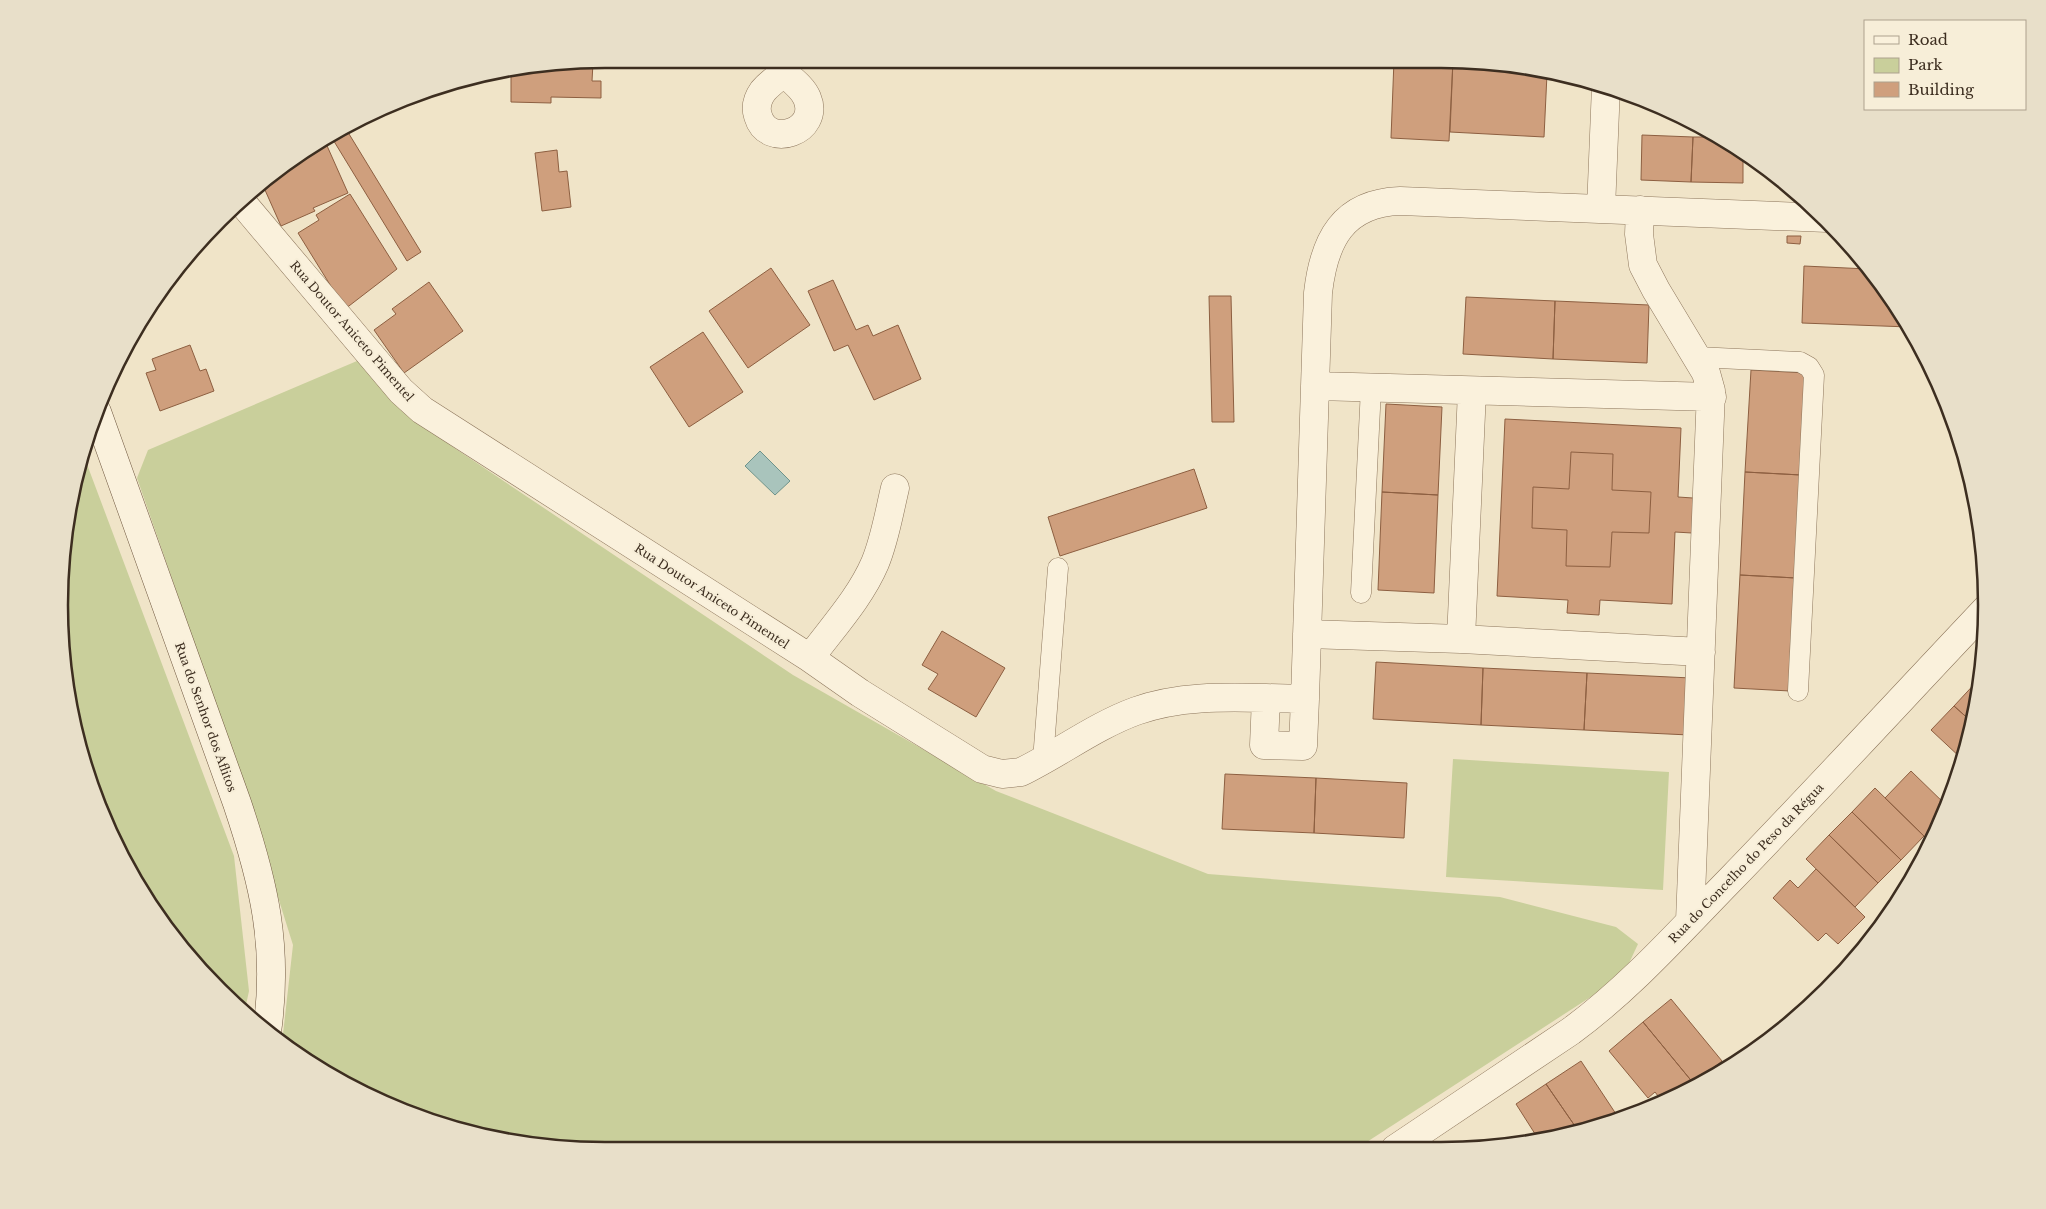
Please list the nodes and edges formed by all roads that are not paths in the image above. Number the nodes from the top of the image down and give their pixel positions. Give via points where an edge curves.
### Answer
1 (1612, 96) edge
2 (245, 206) edge
3 (1601, 209) junction
4 (1640, 210) junction
5 (1813, 217) edge
6 (1697, 357) junction
7 (1316, 386) junction
8 (1371, 388) junction
9 (1472, 391) junction
10 (1712, 397) junction
11 (100, 421) edge
12 (895, 488) dead end
13 (1058, 568) dead end
14 (1361, 593) dead end
15 (1978, 618) edge
16 (1308, 634) junction
17 (1460, 639) junction
18 (1700, 652) junction
19 (810, 658) junction
20 (1798, 691) dead end
21 (1266, 698) junction
22 (1305, 699) junction
23 (1043, 760) junction
24 (1690, 921) junction
25 (268, 1022) edge
26 (1405, 1142) edge

1 - 3 street
2 - 19 street, Rua Doutor Aniceto Pimentel via 411,401
3 - 4 street
3 - 7 street via 1385,201 1355,213 1331,240 1320,274
4 - 5 street
4 - 6 street via 1643,264
6 - 10 street via 1709,379
6 - 20 lane via 1800,362 1814,375
7 - 8 street
7 - 16 street
8 - 9 street
8 - 14 lane
9 - 10 street
9 - 17 street
10 - 18 street
11 - 25 street, Rua do Senhor dos Aflitos via 258,867 270,930
12 - 19 street via 875,563 854,599
13 - 23 lane
15 - 24 street, Rua do Concelho do Peso da Régua
16 - 17 street
16 - 22 street
17 - 18 street
18 - 24 street
19 - 23 street, Rua Doutor Aniceto Pimentel via 982,769 1012,774
21 - 22 street, Rua Doutor Aniceto Pimentel
21 - 22 street via 1264,745 1303,746
21 - 23 street, Rua Doutor Aniceto Pimentel via 1198,699 1162,704 1112,722
24 - 26 street, Rua do Concelho do Peso da Régua via 1629,984 1592,1016

